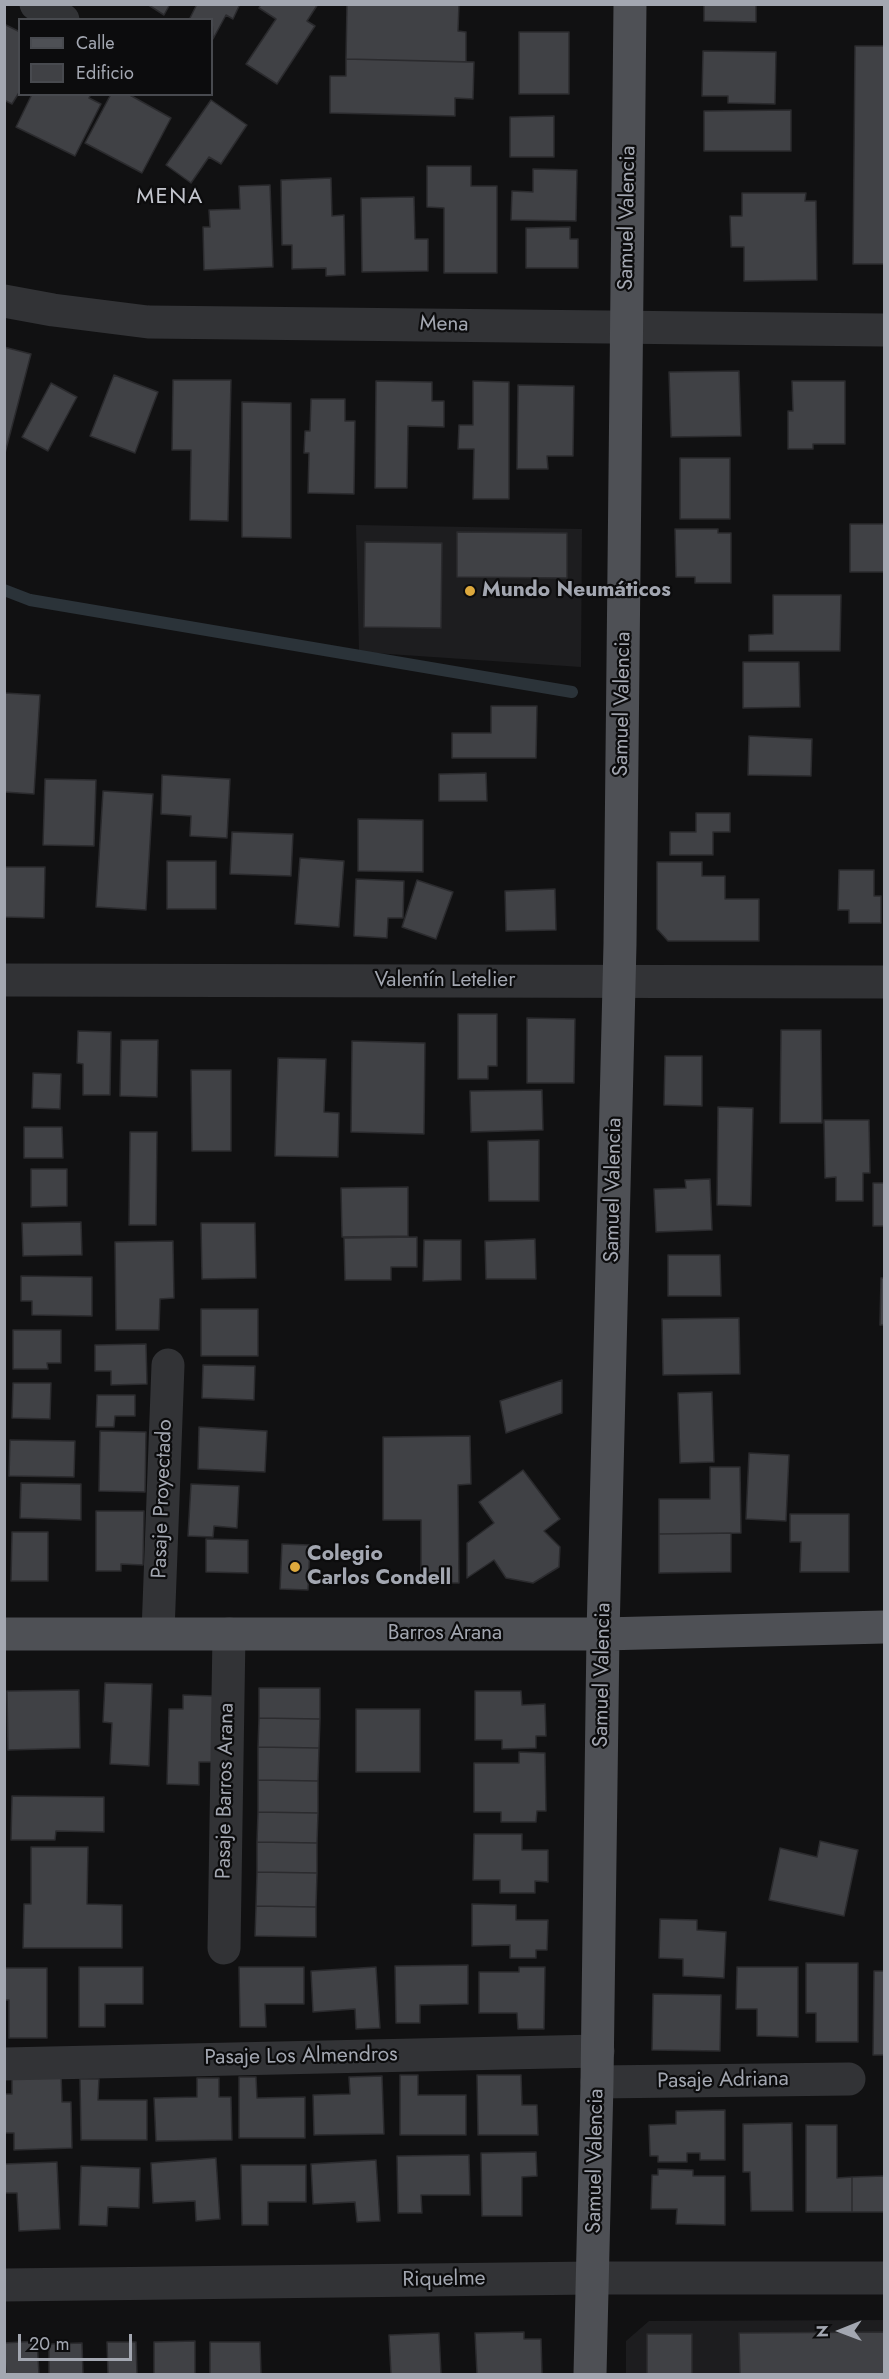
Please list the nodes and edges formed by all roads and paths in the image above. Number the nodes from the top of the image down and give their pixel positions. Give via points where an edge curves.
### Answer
1 (36, 4) edge
2 (630, 4) edge
3 (60, 18) edge
4 (4, 301) edge
5 (627, 328) junction
6 (885, 330) edge
7 (4, 980) edge
8 (619, 981) junction
9 (885, 982) edge
10 (168, 1365) dead end
11 (885, 1627) edge
12 (158, 1632) junction
13 (4, 1634) edge
14 (229, 1634) junction
15 (603, 1634) junction
16 (224, 1948) dead end
17 (4, 2064) edge
18 (598, 2067) junction
19 (849, 2079) dead end
20 (593, 2278) junction
21 (885, 2278) edge
22 (4, 2285) edge
23 (590, 2374) edge

1 - 3 street
2 - 5 main road, Samuel Valencia
4 - 5 street, Mena via 148,322
5 - 6 street, Mena
5 - 8 main road, Samuel Valencia
7 - 8 street, Valentín Letelier
8 - 9 street, Valentín Letelier
8 - 15 main road, Samuel Valencia
10 - 12 street, Pasaje Proyectado
11 - 15 main road, Barros Arana
12 - 13 main road, Barros Arana
12 - 14 main road, Barros Arana
14 - 15 main road, Barros Arana
14 - 16 street, Pasaje Barros Arana
15 - 18 main road, Samuel Valencia
17 - 18 street, Pasaje Los Almendros
18 - 19 street, Pasaje Adriana
18 - 20 main road, Samuel Valencia
20 - 21 street, Riquelme
20 - 22 street, Riquelme
20 - 23 main road, Samuel Valencia

